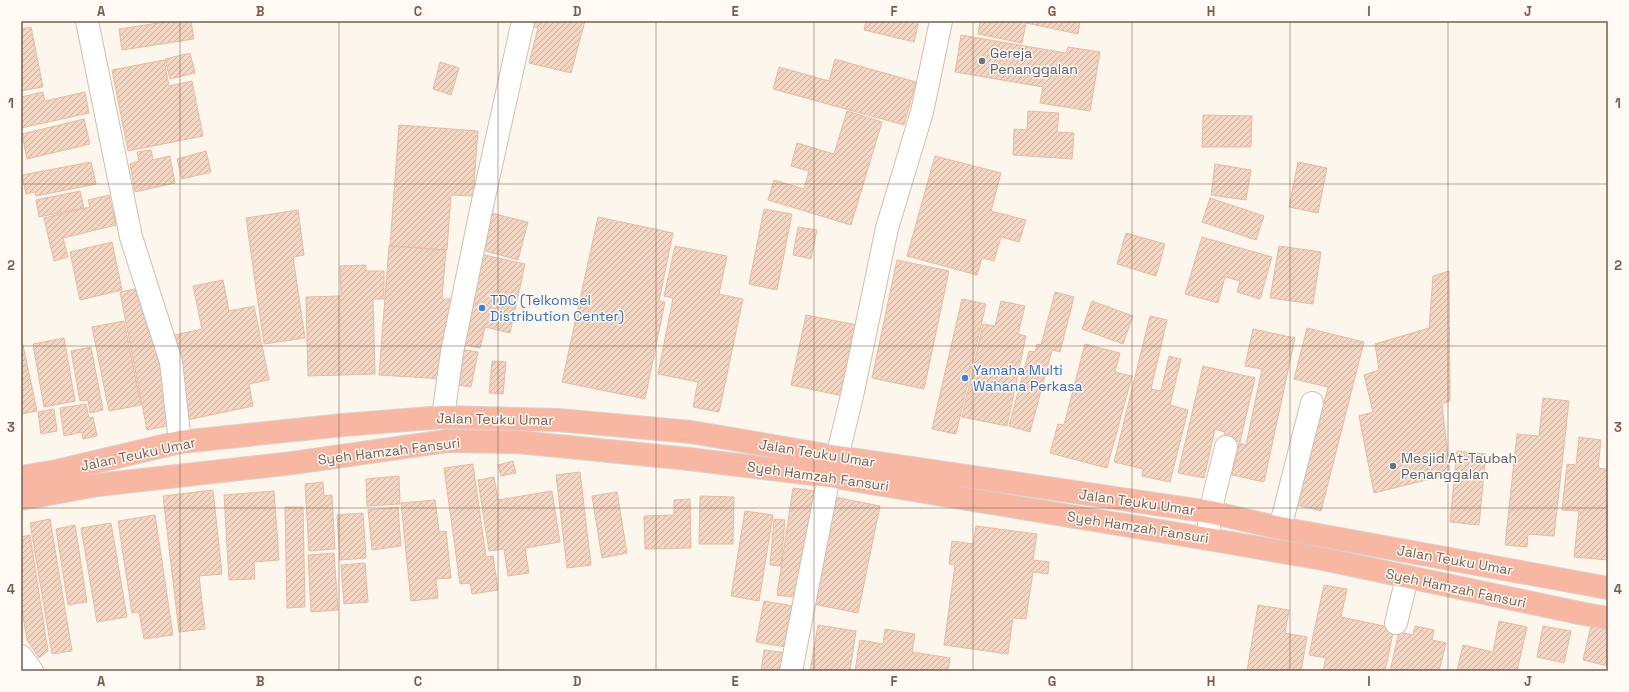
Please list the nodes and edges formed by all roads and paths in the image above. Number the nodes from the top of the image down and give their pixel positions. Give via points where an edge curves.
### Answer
1 (87, 21) edge
2 (523, 21) edge
3 (941, 21) edge
4 (1312, 403) dead end
5 (443, 417) junction
6 (180, 442) junction
7 (1226, 447) dead end
8 (833, 467) junction
9 (21, 477) edge
10 (21, 500) edge
11 (1210, 512) junction
12 (1280, 528) junction
13 (1208, 539) junction
14 (1407, 578) junction
15 (1608, 588) edge
16 (1608, 618) edge
17 (1396, 623) dead end
18 (21, 656) edge
19 (32, 671) edge
20 (791, 671) edge

1 - 6 street via 131,237 171,362
2 - 5 street via 455,336
3 - 8 street via 922,112 887,228 852,396
4 - 12 street
5 - 6 highway, Jalan Teuku Umar
5 - 8 highway, Jalan Teuku Umar via 558,420 691,432
6 - 9 highway, Jalan Teuku Umar
7 - 11 street
8 - 10 highway, Syeh Hamzah Fansuri via 689,459 518,442 446,441 293,463 98,485
8 - 11 highway, Jalan Teuku Umar
8 - 13 highway, Syeh Hamzah Fansuri
8 - 20 street
11 - 12 highway, Jalan Teuku Umar
11 - 13 street
12 - 15 highway, Jalan Teuku Umar
13 - 14 highway, Syeh Hamzah Fansuri via 1322,559
14 - 16 highway, Syeh Hamzah Fansuri
14 - 17 street
18 - 19 street

